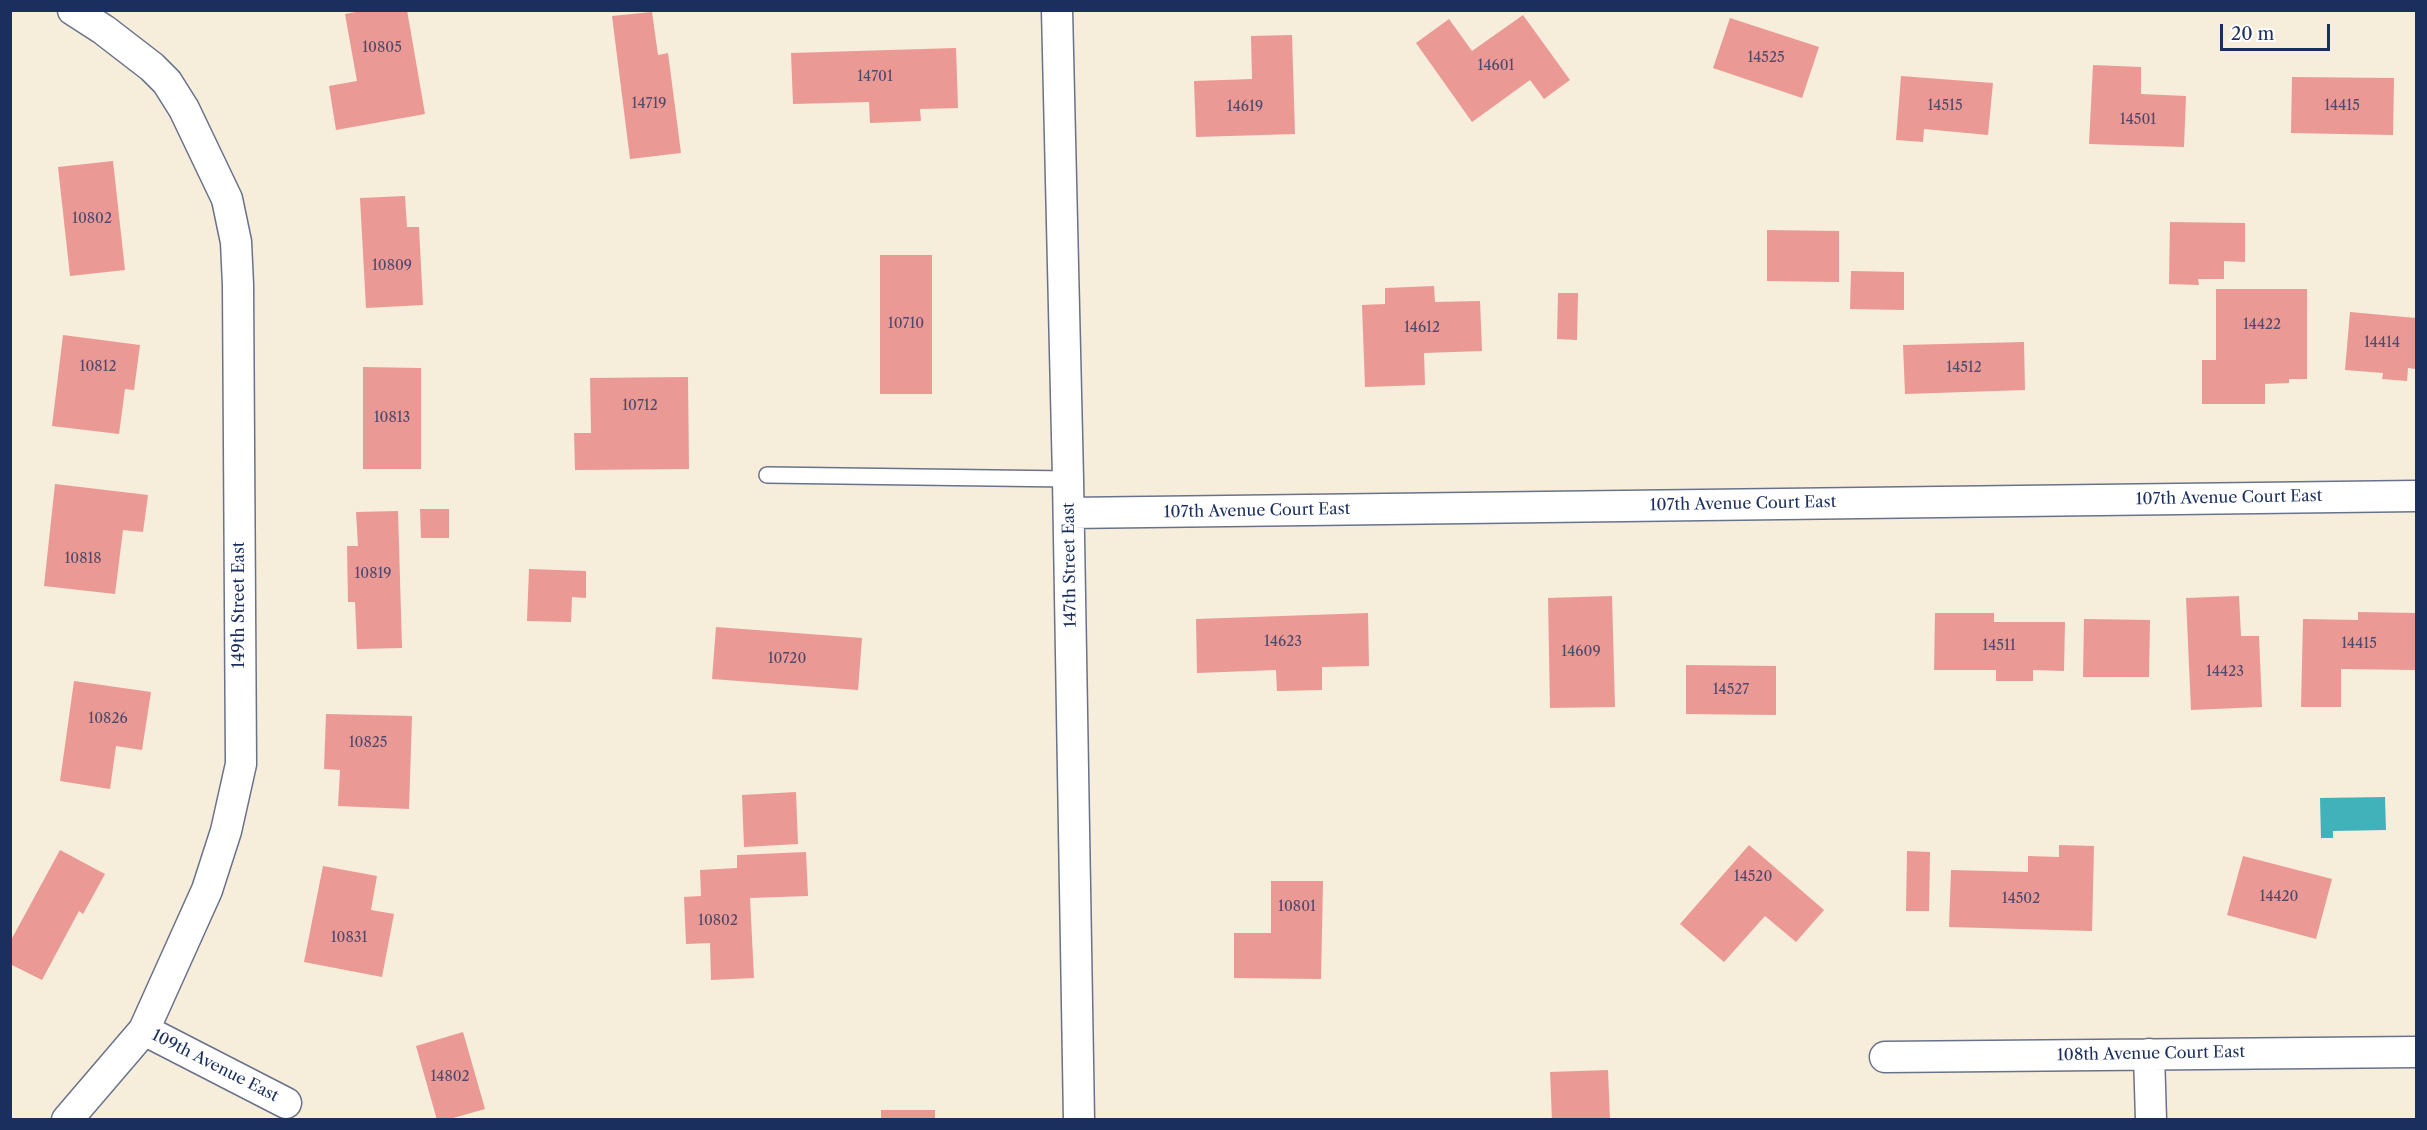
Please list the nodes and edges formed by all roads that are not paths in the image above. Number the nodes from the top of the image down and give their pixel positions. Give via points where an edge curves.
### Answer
1 (73, 10) edge
2 (1057, 10) edge
3 (767, 475) dead end
4 (1068, 479) junction
5 (2416, 496) edge
6 (1069, 513) junction
7 (144, 1030) junction
8 (2416, 1052) edge
9 (2149, 1054) junction
10 (1885, 1057) dead end
11 (286, 1103) dead end
12 (68, 1119) edge
13 (1080, 1119) edge
14 (2151, 1119) edge

1 - 7 street, 149th Street East via 152,67 166,82 189,119 227,199 236,242 241,764 207,890
2 - 4 street, 147th Street East
3 - 4 lane
4 - 6 street, 147th Street East
5 - 6 street, 107th Avenue Court East
6 - 13 street, 147th Street East
7 - 11 street, 109th Avenue East
7 - 12 street, 149th Street East
8 - 9 street, 108th Avenue Court East
9 - 10 street, 108th Avenue Court East
9 - 14 street

